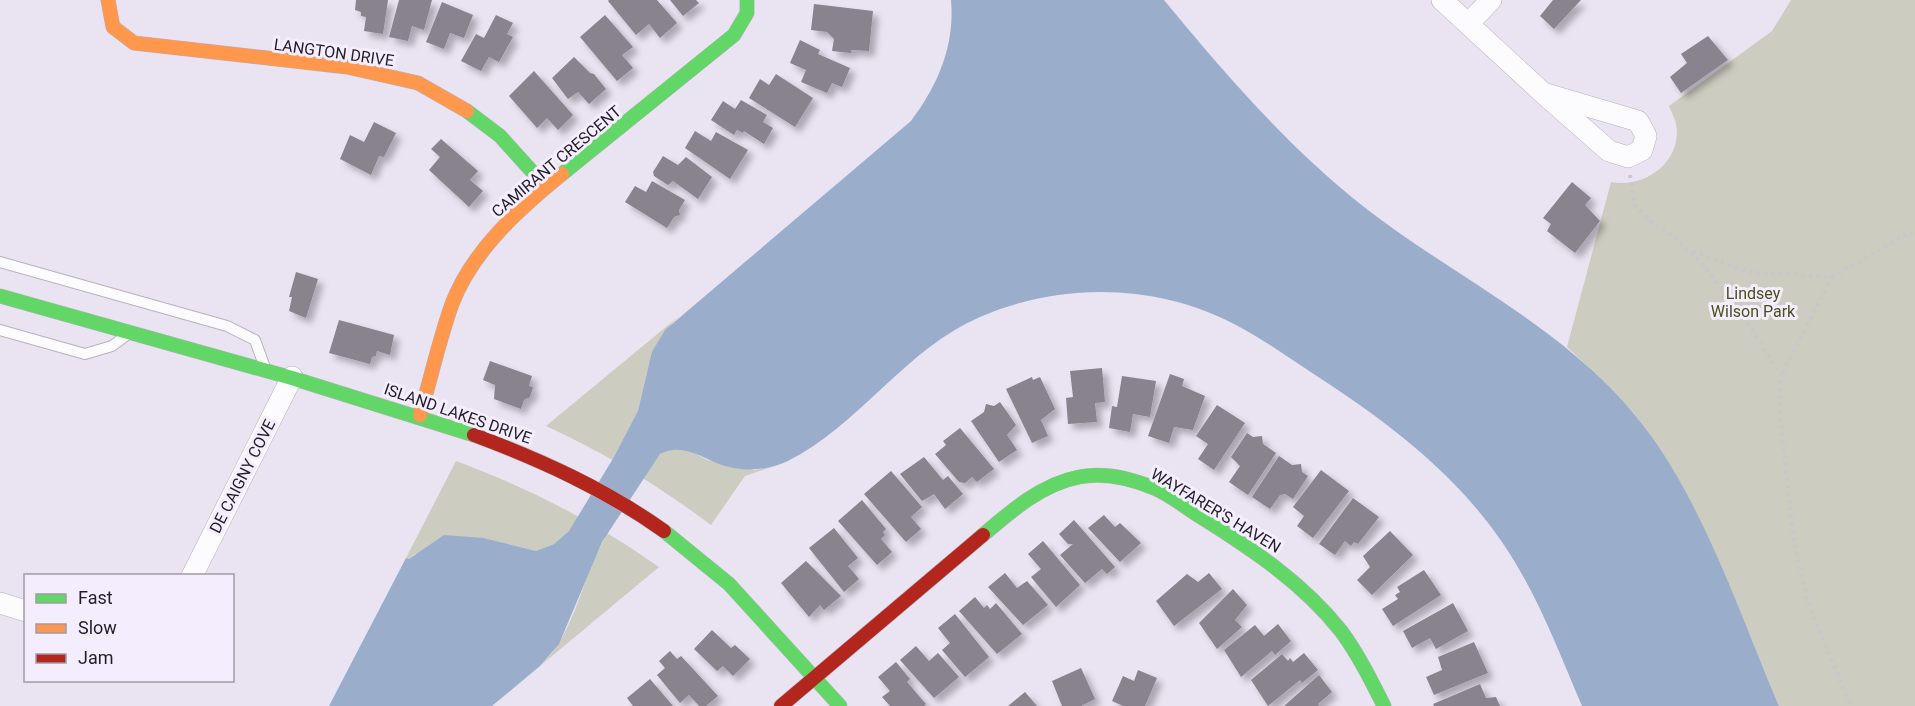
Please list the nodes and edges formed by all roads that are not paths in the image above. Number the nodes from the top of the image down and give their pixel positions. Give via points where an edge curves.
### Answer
1 (108, 0) edge
2 (747, 0) edge
3 (1442, 0) edge
4 (1491, 0) edge
5 (1468, 24) junction
6 (1543, 93) junction
7 (546, 187) junction
8 (0, 262) edge
9 (0, 296) edge
10 (0, 330) edge
11 (130, 333) junction
12 (266, 370) junction
13 (292, 377) junction
14 (420, 415) junction
15 (193, 574) edge
16 (0, 603) edge
17 (24, 610) edge
18 (815, 678) junction
19 (781, 706) edge
20 (840, 706) edge
21 (1384, 706) edge

1 - 7 street, LANGTON DRIVE via 109,19 117,35 134,43 347,67 418,83 476,116 500,136
2 - 7 street, CAMIRANT CRESCENT via 744,19 734,35
3 - 5 street
4 - 5 street
5 - 6 street
6 - 6 street via 1609,151 1628,157 1642,150 1646,136 1638,121
7 - 14 street, CAMIRANT CRESCENT via 496,234 471,269 453,303
8 - 12 lane via 244,332 256,343
9 - 11 street, ISLAND LAKES DRIVE
10 - 11 lane via 85,354 112,346
11 - 12 street, ISLAND LAKES DRIVE
12 - 13 street, ISLAND LAKES DRIVE
13 - 14 street, ISLAND LAKES DRIVE
13 - 15 street, DE CAIGNY COVE
14 - 18 street, ISLAND LAKES DRIVE via 500,442 614,498 685,546 738,591
16 - 17 street
18 - 19 street, WAYFARER'S HAVEN
18 - 20 street, ISLAND LAKES DRIVE
18 - 21 street, WAYFARER'S HAVEN via 1039,491 1069,479 1099,474 1156,489 1286,573 1356,650

